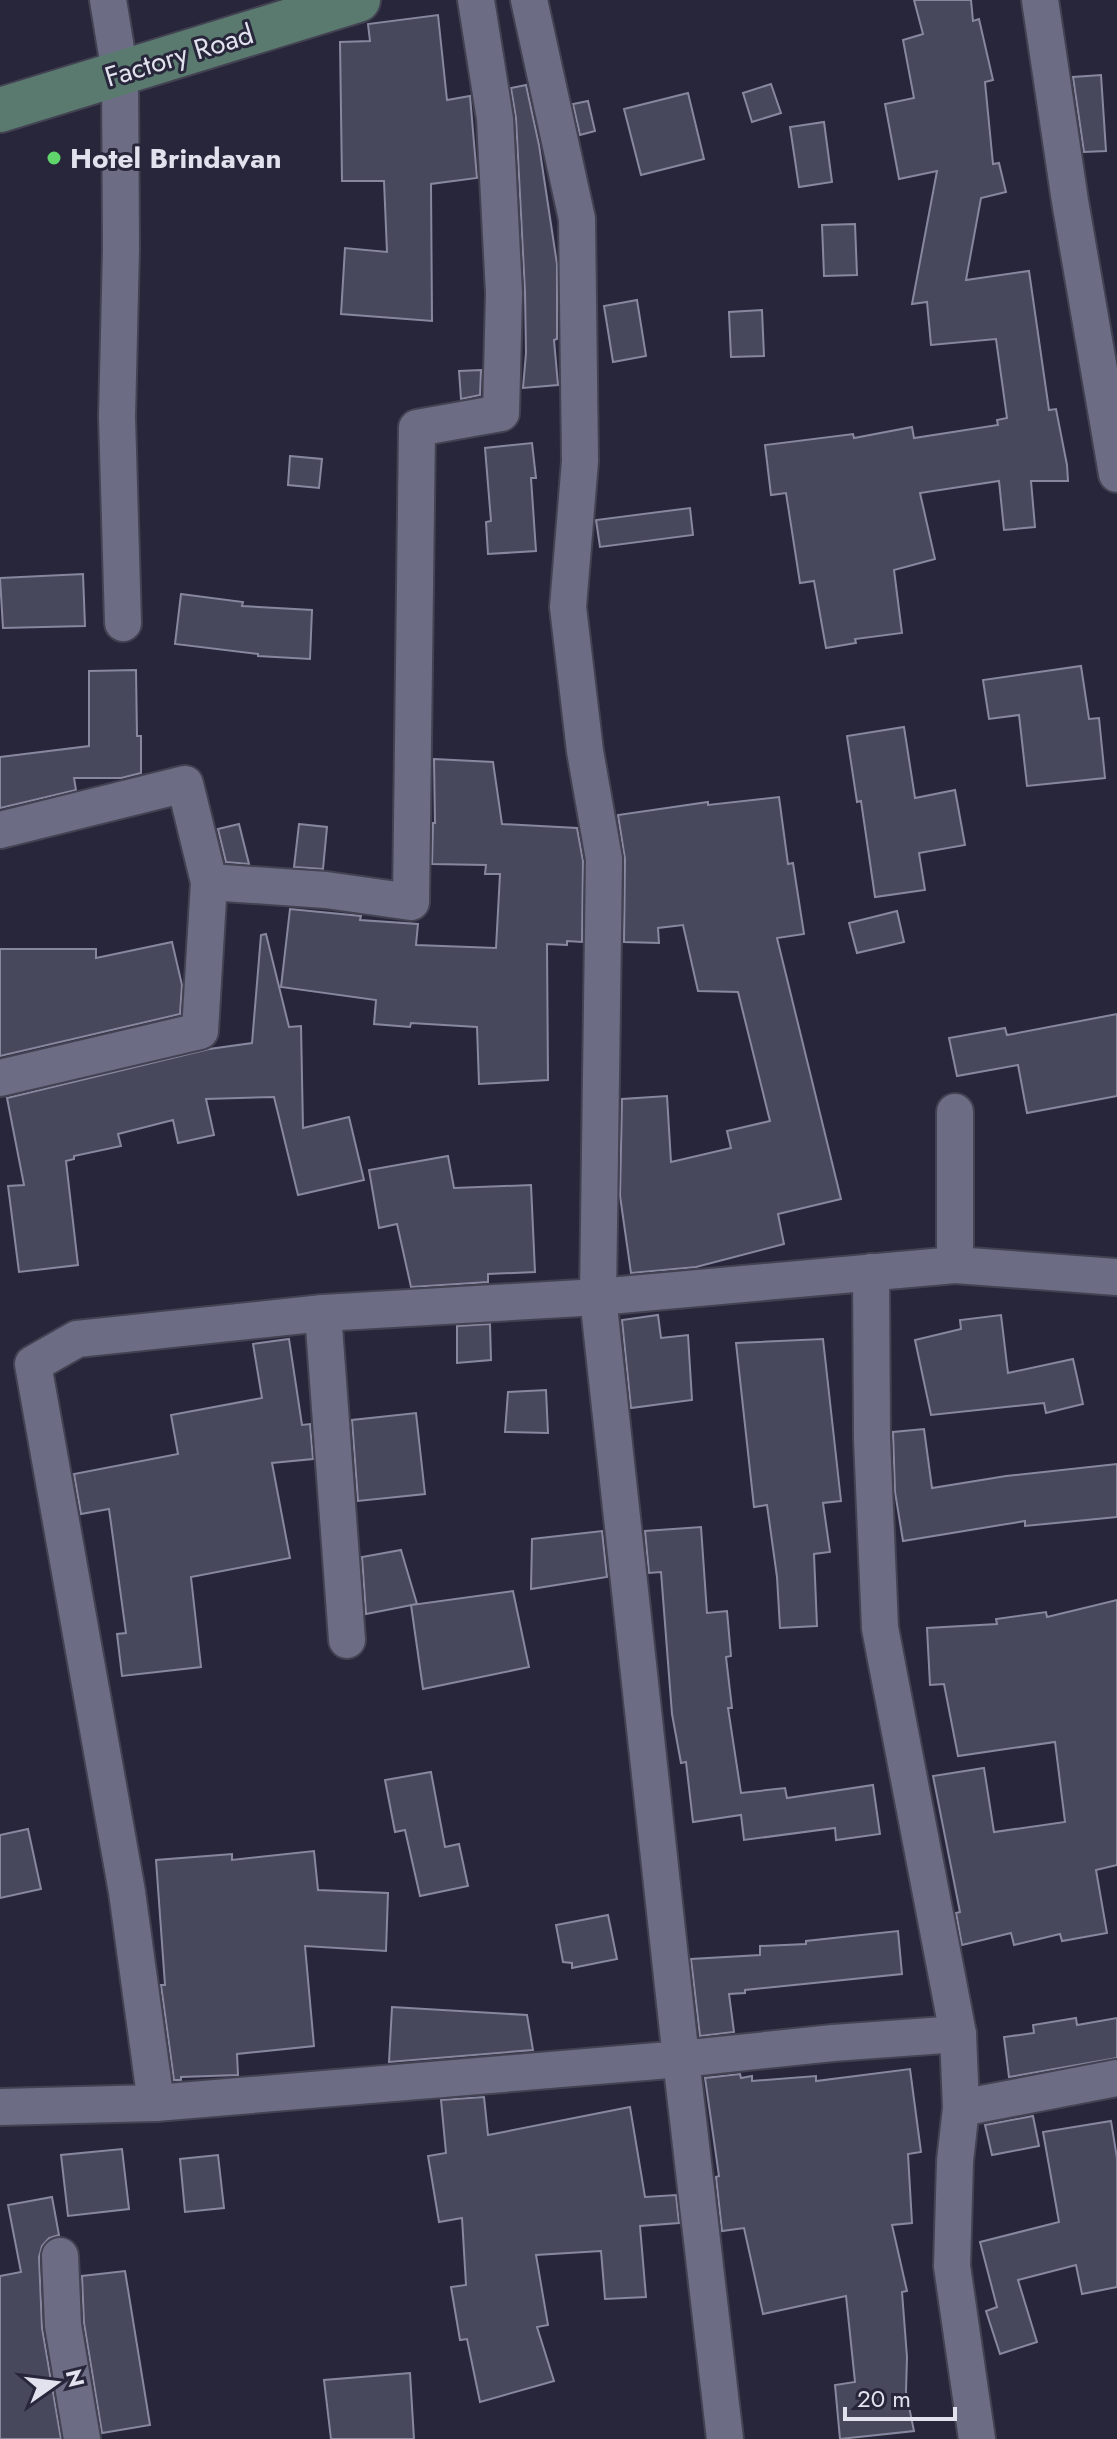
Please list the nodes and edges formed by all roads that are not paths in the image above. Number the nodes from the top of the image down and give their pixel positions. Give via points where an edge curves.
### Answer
1 (108, 0) edge
2 (358, 0) edge
3 (476, 0) edge
4 (529, 0) edge
5 (1040, 0) edge
6 (120, 73) junction
7 (0, 110) edge
8 (1117, 474) edge
9 (123, 623) dead end
10 (0, 830) edge
11 (209, 882) junction
12 (0, 1078) edge
13 (955, 1112) dead end
14 (955, 1265) junction
15 (871, 1272) junction
16 (1117, 1277) edge
17 (598, 1297) junction
18 (323, 1313) junction
19 (347, 1640) dead end
20 (958, 2034) junction
21 (681, 2059) junction
22 (1117, 2078) edge
23 (156, 2103) junction
24 (0, 2107) edge
25 (961, 2108) junction
26 (60, 2256) dead end
27 (82, 2439) edge
28 (725, 2439) edge
29 (977, 2439) edge

1 - 6 street
2 - 6 main road, Factory Road
3 - 11 street via 495,119 504,293 501,413 417,428 411,902
4 - 17 street via 577,219 580,461 568,607 604,859
5 - 8 street
6 - 7 main road, Factory Road
6 - 9 street via 117,417
10 - 11 street via 185,784
11 - 12 street via 200,1031
13 - 14 street
14 - 15 street
14 - 16 street
15 - 17 street
15 - 20 street via 880,1628
17 - 18 street
17 - 21 street
18 - 19 street
18 - 23 street via 77,1339 33,1364 127,1892
20 - 21 street
20 - 25 street
21 - 23 street
21 - 28 street
22 - 25 street
23 - 24 street
25 - 29 street via 952,2266
26 - 27 street via 63,2325

